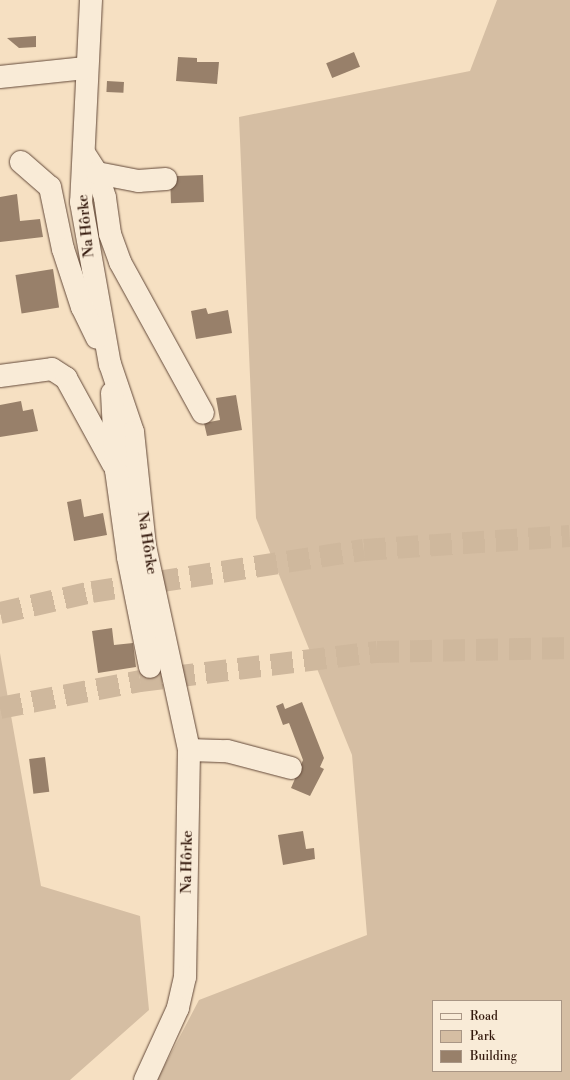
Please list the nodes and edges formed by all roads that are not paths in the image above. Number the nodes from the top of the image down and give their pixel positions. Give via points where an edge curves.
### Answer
1 (91, 0) edge
2 (86, 68) junction
3 (0, 78) edge
4 (84, 153) junction
5 (21, 162) dead end
6 (97, 173) junction
7 (166, 179) dead end
8 (110, 364) junction
9 (0, 376) edge
10 (203, 413) dead end
11 (116, 470) junction
12 (150, 667) dead end
13 (189, 750) junction
14 (291, 768) dead end
15 (144, 1080) edge

1 - 2 street, Na Hôrke
2 - 3 street
2 - 4 street, Na Hôrke
4 - 6 street
4 - 8 street, Na Hôrke via 81,202
5 - 8 street via 50,187 63,249 82,307
6 - 7 street via 138,181
6 - 10 street via 120,262
8 - 11 street
8 - 13 street, Na Hôrke via 133,432 145,546
9 - 11 street via 52,369 66,378
11 - 12 street via 128,557
13 - 14 street via 227,751
13 - 15 street, Na Hôrke via 185,977 178,1008

